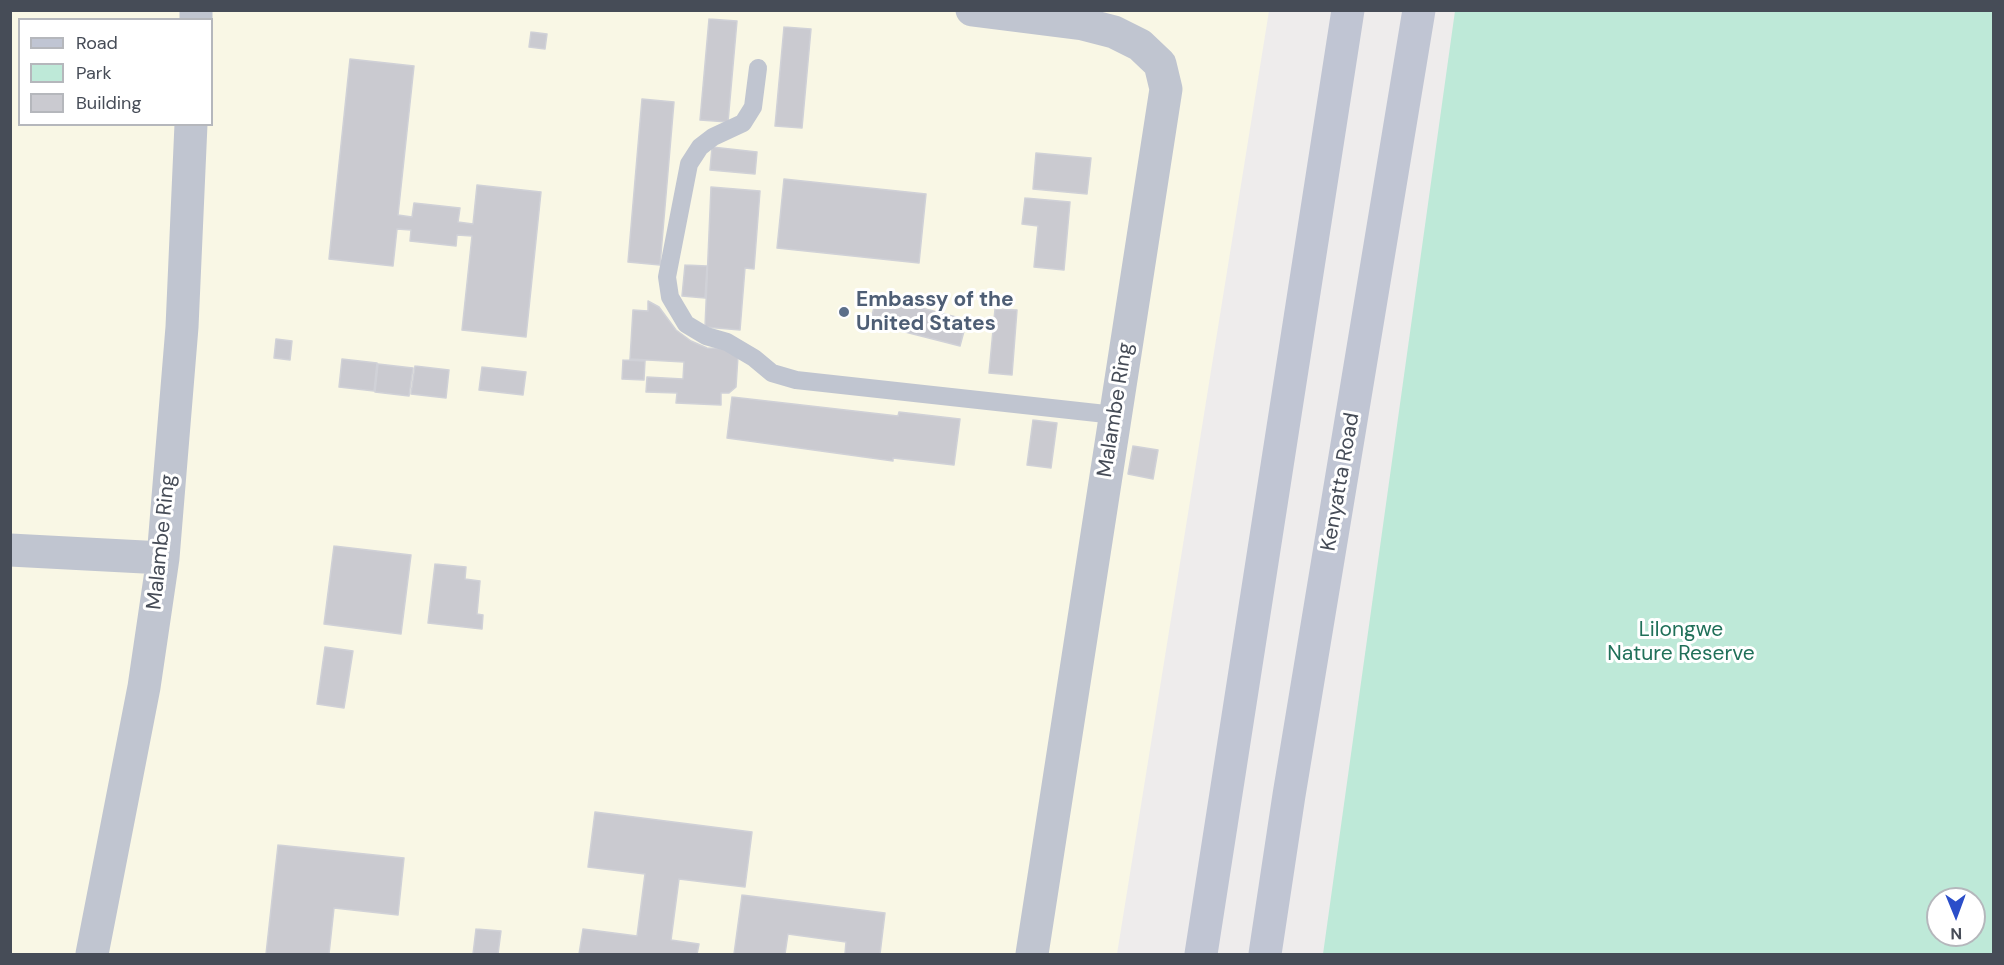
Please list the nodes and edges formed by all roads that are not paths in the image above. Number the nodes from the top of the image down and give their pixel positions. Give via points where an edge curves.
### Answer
1 (972, 10) edge
2 (1348, 10) edge
3 (1419, 10) edge
4 (758, 68) dead end
5 (191, 126) edge
6 (1115, 416) junction
7 (10, 550) edge
8 (163, 558) junction
9 (92, 954) edge
10 (1032, 954) edge
11 (1201, 954) edge
12 (1265, 954) edge

1 - 6 street, Malambe Ring via 1083,24 1114,32 1140,45 1160,64 1166,88
2 - 11 main road
3 - 12 main road, Kenyatta Road
4 - 6 lane via 753,107 743,123 713,137 700,147 689,164 667,277 670,297 686,324 727,342 772,373 796,380
5 - 8 street, Malambe Ring via 182,327
6 - 10 street, Malambe Ring
7 - 8 street
8 - 9 street, Malambe Ring via 144,687

